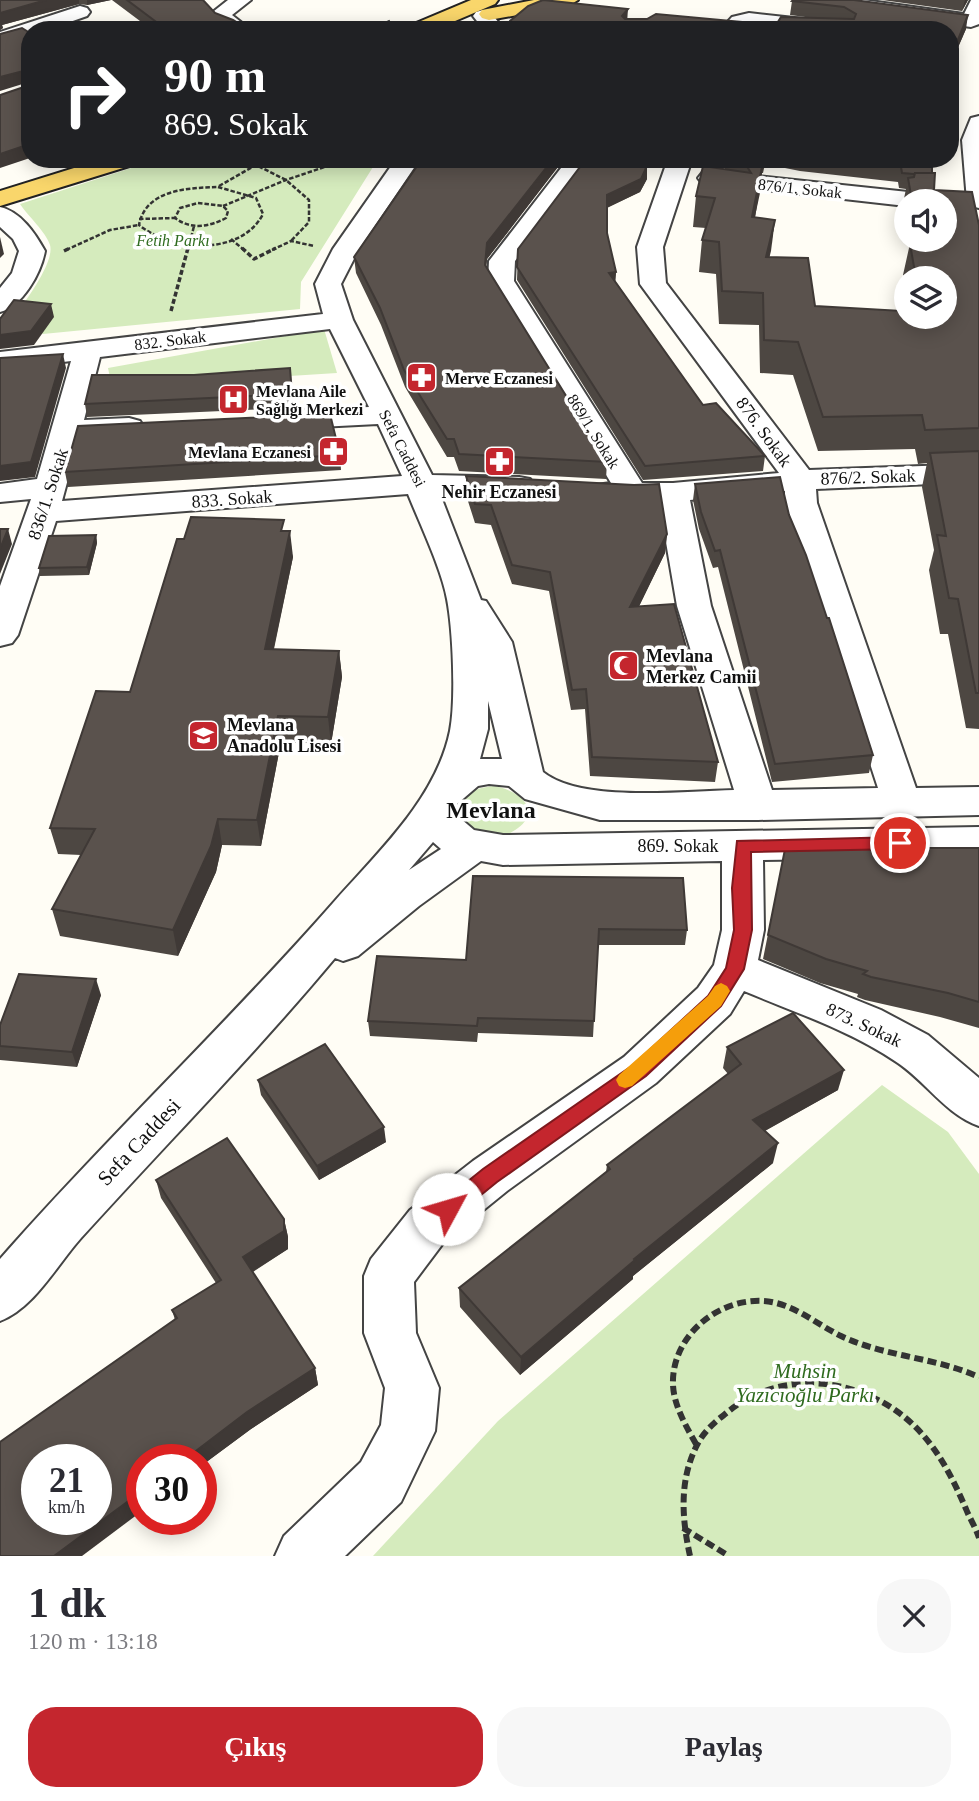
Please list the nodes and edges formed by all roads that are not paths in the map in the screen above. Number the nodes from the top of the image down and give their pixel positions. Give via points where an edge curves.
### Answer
1 (241, 0) edge
2 (453, 0) edge
3 (523, 0) edge
4 (568, 0) edge
5 (853, 0) edge
6 (979, 3) edge
7 (80, 12) edge
8 (489, 15) edge
9 (53, 21) edge
10 (227, 21) edge
11 (407, 21) edge
12 (459, 21) edge
13 (745, 21) edge
14 (809, 21) edge
15 (21, 32) edge
16 (0, 39) edge
17 (979, 123) edge
18 (45, 168) edge
19 (99, 168) edge
20 (402, 168) edge
21 (584, 168) edge
22 (669, 168) edge
23 (0, 181) edge
24 (894, 197) edge
25 (0, 199) edge
26 (971, 204) edge
27 (0, 214) edge
28 (0, 235) edge
29 (31, 258) junction
30 (0, 304) edge
31 (339, 320) junction
32 (88, 350) junction
33 (5, 354) edge
34 (386, 415) junction
35 (248, 421) edge
36 (151, 426) edge
37 (68, 430) junction
38 (979, 474) edge
39 (800, 480) junction
40 (422, 484) junction
41 (673, 492) junction
42 (0, 493) edge
43 (633, 493) junction
44 (47, 499) junction
45 (464, 597) junction
46 (0, 635) edge
47 (532, 783) junction
48 (979, 801) edge
49 (902, 803) junction
50 (437, 805) junction
51 (750, 826) junction
52 (979, 842) edge
53 (489, 847) junction
54 (735, 969) junction
55 (283, 990) junction
56 (979, 1106) edge
57 (0, 1297) edge
58 (303, 1556) edge

1 - 10 street via 219,15
2 - 11 main road
3 - 8 main road
4 - 8 main road
5 - 6 street via 850,5 971,21
7 - 9 street
8 - 12 main road
13 - 14 street via 783,14
15 - 16 street
17 - 26 street
18 - 23 main road
19 - 25 main road
20 - 31 street, Sefa Caddesi via 346,249 328,284
21 - 43 street, 869/1. Sokak via 502,261 501,281
22 - 24 street, 876/1. Sokak
22 - 39 street, 876. Sokak via 650,247 653,284
27 - 29 street via 24,236
28 - 29 street
29 - 30 street
31 - 32 street, 832. Sokak
31 - 34 street, Sefa Caddesi
32 - 33 street, 832. Sokak
32 - 37 street, 836/1. Sokak
34 - 35 street
34 - 40 street, Sefa Caddesi
36 - 37 street
37 - 44 street, 836/1. Sokak
38 - 39 street, 876/2. Sokak
39 - 41 street, 876/2. Sokak
39 - 49 street, 876. Sokak via 801,503
40 - 43 street, 876/2. Sokak
40 - 44 street, 833. Sokak
40 - 45 street, Sefa Caddesi
41 - 43 street, 876/2. Sokak
41 - 51 street via 694,606
42 - 44 street, 833. Sokak
44 - 46 street, 836/1. Sokak
45 - 47 street, Sefa Caddesi via 494,642
45 - 50 street, Sefa Caddesi via 470,658 469,729 460,762
47 - 50 street via 513,773 467,775
47 - 51 street, 869. Sokak via 600,806
47 - 53 street, Sefa Caddesi via 547,807 534,839
48 - 49 street, 869. Sokak
49 - 51 street, 869. Sokak
50 - 53 street via 455,841
50 - 55 street, Sefa Caddesi
51 - 52 street, 869. Sokak
51 - 53 street, 869. Sokak
51 - 54 street via 741,888 743,930
53 - 55 street, Sefa Caddesi via 404,895
54 - 56 street, 873. Sokak via 912,1048
54 - 58 street via 714,1001 640,1070 427,1226 388,1276 390,1333 412,1388 408,1431 381,1482
55 - 57 street, Sefa Caddesi via 61,1225

